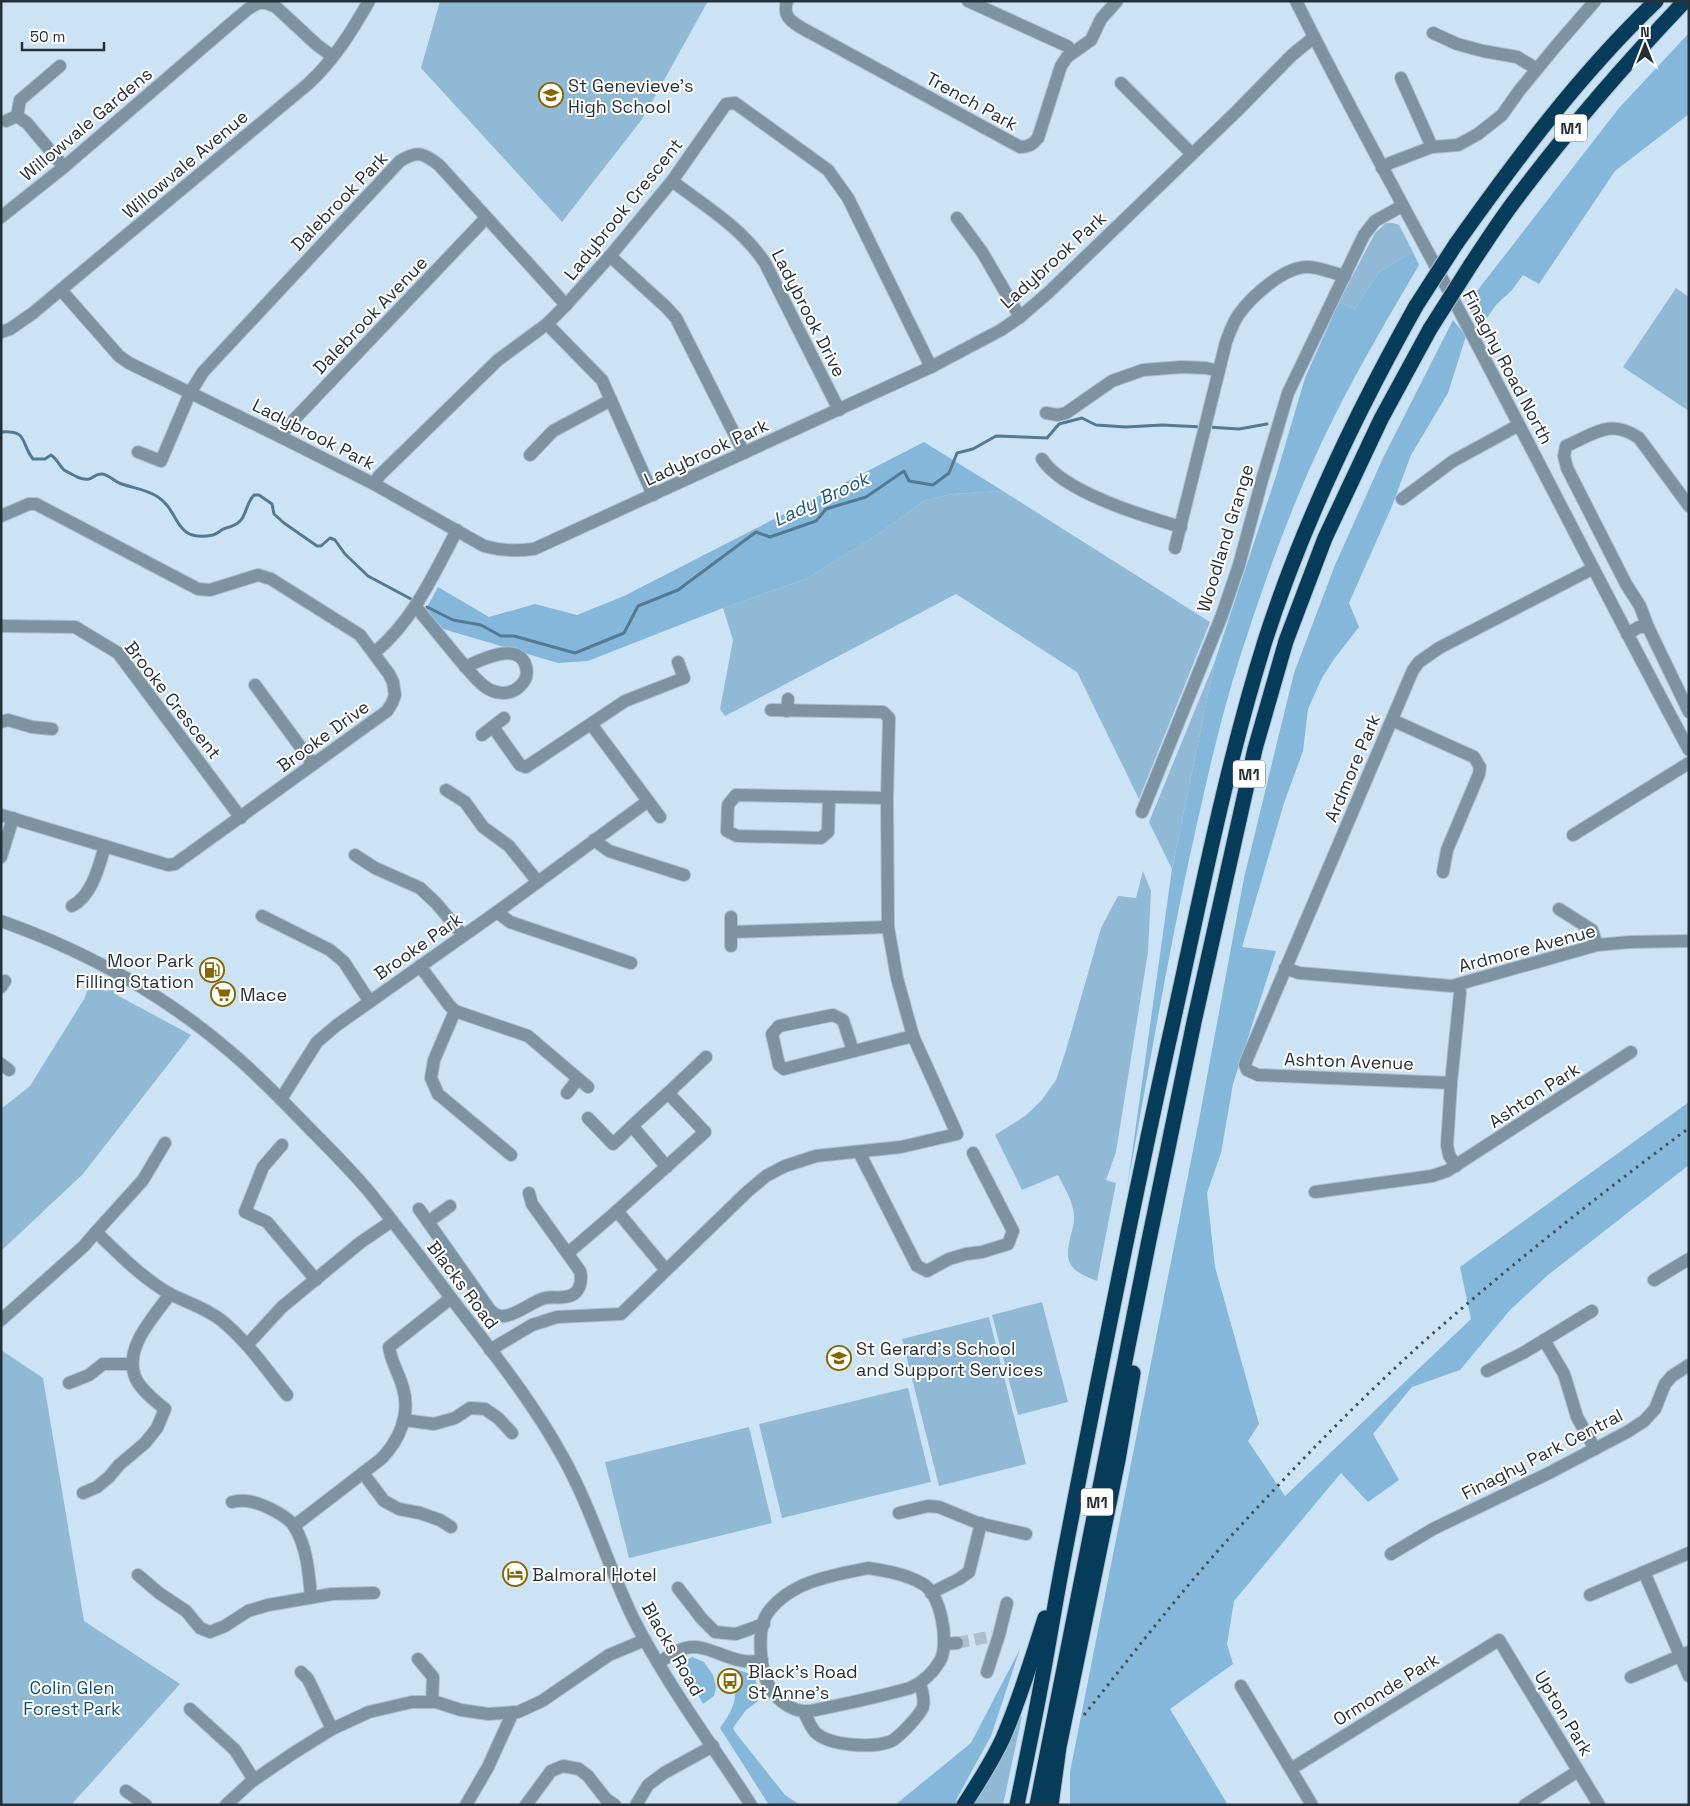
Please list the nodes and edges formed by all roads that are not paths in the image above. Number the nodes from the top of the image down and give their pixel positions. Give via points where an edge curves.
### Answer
1 (369, 1) edge
2 (787, 1) edge
3 (968, 1) edge
4 (1117, 1) edge
5 (1656, 1) edge
6 (1685, 1) edge
7 (1593, 2) edge
8 (1301, 3) edge
9 (1433, 33) dead end
10 (1313, 38) junction
11 (1073, 52) junction
12 (331, 59) junction
13 (60, 66) dead end
14 (1537, 69) junction
15 (1401, 78) dead end
16 (1121, 82) dead end
17 (1432, 147) junction
18 (1192, 154) junction
19 (64, 167) junction
20 (1382, 168) junction
21 (672, 181) junction
22 (1402, 206) junction
23 (1, 218) edge
24 (486, 218) junction
25 (957, 218) dead end
26 (610, 256) junction
27 (1344, 276) junction
28 (61, 290) junction
29 (566, 305) junction
30 (1020, 317) junction
31 (548, 324) junction
32 (1, 332) edge
33 (932, 367) junction
34 (1219, 371) junction
35 (190, 393) junction
36 (611, 400) junction
37 (839, 410) junction
38 (1046, 413) dead end
39 (1518, 425) junction
40 (281, 437) junction
41 (138, 452) dead end
42 (744, 453) junction
43 (530, 455) dead end
44 (1042, 459) dead end
45 (374, 484) junction
46 (654, 495) junction
47 (1402, 499) dead end
48 (1689, 506) edge
49 (1, 516) edge
50 (1180, 527) junction
51 (457, 530) junction
52 (1175, 548) dead end
53 (1592, 569) junction
54 (416, 607) junction
55 (1, 626) edge
56 (1648, 627) junction
57 (1627, 634) junction
58 (374, 653) junction
59 (678, 662) dead end
60 (465, 667) junction
61 (255, 685) dead end
62 (772, 710) dead end
63 (1689, 712) edge
64 (504, 718) dead end
65 (1392, 720) junction
66 (1, 722) edge
67 (591, 724) junction
68 (493, 726) junction
69 (52, 729) dead end
70 (482, 735) dead end
71 (1689, 750) edge
72 (1689, 763) edge
73 (313, 764) junction
74 (446, 790) dead end
75 (829, 797) junction
76 (887, 798) junction
77 (648, 801) junction
78 (1142, 812) dead end
79 (660, 816) dead end
80 (7, 817) edge
81 (241, 818) junction
82 (1573, 835) dead end
83 (594, 840) junction
84 (105, 846) junction
85 (355, 854) dead end
86 (1, 856) edge
87 (1443, 872) dead end
88 (684, 875) dead end
89 (538, 882) junction
90 (72, 906) dead end
91 (1559, 909) dead end
92 (497, 912) junction
93 (262, 916) dead end
94 (731, 917) dead end
95 (1, 921) edge
96 (888, 927) junction
97 (732, 932) junction
98 (464, 935) junction
99 (1689, 941) edge
100 (1597, 945) junction
101 (731, 946) dead end
102 (631, 963) dead end
103 (420, 966) junction
104 (1285, 968) junction
105 (1459, 985) junction
106 (370, 1002) junction
107 (455, 1011) junction
108 (914, 1036) junction
109 (853, 1051) junction
110 (1631, 1052) dead end
111 (706, 1057) dead end
112 (1247, 1070) joint
113 (1451, 1083) junction
114 (567, 1093) dead end
115 (668, 1093) junction
116 (281, 1098) junction
117 (588, 1118) dead end
118 (632, 1126) junction
119 (165, 1143) dead end
120 (282, 1145) dead end
121 (859, 1152) junction
122 (511, 1156) dead end
123 (980, 1159) dead end
124 (1456, 1166) junction
125 (667, 1167) junction
126 (1315, 1192) dead end
127 (529, 1193) dead end
128 (450, 1206) dead end
129 (419, 1209) dead end
130 (616, 1211) junction
131 (392, 1221) junction
132 (428, 1222) junction
133 (96, 1232) junction
134 (1148, 1245) junction
135 (568, 1253) junction
136 (1689, 1259) edge
137 (666, 1270) junction
138 (316, 1280) junction
139 (1654, 1280) dead end
140 (170, 1294) junction
141 (451, 1298) junction
142 (1592, 1311) dead end
143 (1, 1320) edge
144 (1544, 1340) junction
145 (247, 1344) junction
146 (490, 1350) junction
147 (131, 1364) junction
148 (1689, 1365) edge
149 (1487, 1370) dead end
150 (69, 1383) dead end
151 (287, 1395) dead end
152 (404, 1420) junction
153 (512, 1433) dead end
154 (1595, 1449) junction
155 (364, 1473) junction
156 (83, 1493) dead end
157 (232, 1502) dead end
158 (899, 1513) dead end
159 (981, 1523) junction
160 (294, 1526) junction
161 (452, 1527) dead end
162 (1026, 1534) dead end
163 (1064, 1554) junction
164 (1391, 1554) dead end
165 (1689, 1554) edge
166 (1644, 1572) junction
167 (138, 1575) dead end
168 (678, 1588) dead end
169 (374, 1593) dead end
170 (932, 1593) junction
171 (1590, 1595) dead end
172 (311, 1597) junction
173 (1007, 1603) dead end
174 (764, 1624) junction
175 (645, 1640) junction
176 (1499, 1640) joint
177 (957, 1642) tunnel mouth
178 (944, 1644) junction
179 (1684, 1654) edge
180 (418, 1659) dead end
181 (762, 1660) junction
182 (658, 1663) junction
183 (301, 1672) dead end
184 (987, 1672) dead end
185 (1689, 1676) edge
186 (1631, 1677) dead end
187 (920, 1684) junction
188 (1241, 1686) dead end
189 (432, 1702) junction
190 (190, 1709) dead end
191 (513, 1712) junction
192 (804, 1712) junction
193 (332, 1729) junction
194 (713, 1746) junction
195 (1291, 1769) junction
196 (1578, 1771) junction
197 (254, 1780) junction
198 (126, 1791) dead end
199 (146, 1805) edge
200 (226, 1805) edge
201 (466, 1805) edge
202 (526, 1805) edge
203 (615, 1805) edge
204 (636, 1805) edge
205 (750, 1805) edge
206 (964, 1805) edge
207 (1017, 1805) edge
208 (1036, 1805) edge
209 (1051, 1805) edge
210 (1312, 1805) edge
211 (1525, 1805) edge
212 (1599, 1805) edge

1 - 12 street, Willowvale Avenue
2 - 11 street, Trench Park via 787,17 800,27 1020,147 1027,147 1038,138 1061,66
3 - 11 street via 1067,46
4 - 11 street, Trench Park via 1101,19 1092,40
5 - 163 highway, M1, bridge via 1552,115 1500,182 1416,306 1354,423 1286,579 1265,640 1223,796 1156,1101
6 - 134 highway, M1, bridge via 1613,79 1511,205 1430,329 1340,504 1280,660 1255,749
7 - 14 street
8 - 10 street, Finaghy Road North
9 - 14 street via 1457,44 1517,58
10 - 18 street, Ladybrook Park
10 - 20 street, Finaghy Road North
12 - 19 street, Willowvale Gardens via 276,7 258,3
12 - 28 street, Willowvale Avenue via 308,84
13 - 19 street via 20,100 12,119 27,123
14 - 17 street via 1502,115 1478,134 1458,145
15 - 17 street
16 - 18 street
17 - 20 street
18 - 30 street, Ladybrook Park
19 - 23 street, Willowvale Gardens
20 - 22 street, Finaghy Road North
21 - 26 street, Ladybrook Crescent
21 - 33 street, Ladybrook Crescent via 726,104 735,103 828,170 848,198
21 - 37 street, Ladybrook Drive via 755,248
22 - 27 street, Woodland Grange via 1375,221 1364,235
22 - 39 street, Finaghy Road North
24 - 29 street, Dalebrook Park
24 - 35 street, Dalebrook Park via 439,165 426,155 412,154 400,161 224,348
24 - 40 street, Dalebrook Avenue
25 - 30 street via 982,252
26 - 29 street, Ladybrook Crescent
26 - 42 street via 676,318
27 - 34 street via 1308,267 1280,275 1254,297 1232,325
27 - 78 street, Woodland Grange via 1288,392 1225,606
28 - 32 street, Willowvale Avenue via 10,329
28 - 35 street, Ladybrook Park via 120,356
29 - 31 street, Ladybrook Crescent
30 - 33 street, Ladybrook Park
31 - 36 street via 602,380
31 - 45 street, Ladybrook Crescent via 498,360
33 - 37 street, Ladybrook Park
34 - 38 street via 1182,367 1143,370 1112,381 1066,413
34 - 50 street
35 - 40 street, Ladybrook Park
35 - 41 street, Dalebrook Park via 161,461
36 - 43 street via 553,430
36 - 46 street
37 - 42 street, Ladybrook Park
39 - 47 street via 1453,461
39 - 53 street, Finaghy Road North
40 - 45 street, Ladybrook Park
42 - 46 street, Ladybrook Park
44 - 50 street via 1050,469 1080,489 1138,514
45 - 51 street, Ladybrook Park
46 - 51 street, Ladybrook Park via 534,549 501,551 484,546
48 - 56 street via 1639,438 1630,432 1608,428 1566,446 1567,468
49 - 58 street, Brooke Drive via 36,504 198,589 210,590 258,575 271,579 360,635
50 - 52 street
51 - 54 street
53 - 57 street, Finaghy Road North
53 - 65 street, Ardmore Park via 1426,656 1413,670
54 - 58 street
54 - 60 street
55 - 81 street, Brooke Crescent via 75,627 118,653
56 - 57 street via 1639,627
56 - 63 street
57 - 71 street, Finaghy Road North
58 - 73 street, Brooke Drive via 393,682 395,695 392,704 387,711
59 - 67 street via 684,678 625,700
60 - 60 street via 485,687 499,693 510,693 518,688 528,674 526,664 519,656 509,654 488,656
61 - 73 street
62 - 76 street via 788,705 883,712 889,718
64 - 68 street
65 - 87 street via 1474,757 1480,767 1447,850
65 - 104 street, Ardmore Park
66 - 69 street via 8,720
67 - 68 street via 526,767 520,766
67 - 77 street
68 - 70 street
72 - 82 street
73 - 81 street, Brooke Drive
74 - 89 street via 465,802 483,827 510,846
75 - 75 street via 736,796 728,805 727,831 737,836 821,838 828,832
75 - 76 street
76 - 96 street
77 - 79 street
77 - 83 street, Brooke Park
80 - 84 street, Brooke Drive
80 - 86 street
81 - 84 street, Brooke Drive via 175,864 168,865
83 - 88 street via 609,851
83 - 89 street, Brooke Park
84 - 90 street via 83,899
85 - 98 street via 375,868 420,888
89 - 92 street, Brooke Park
91 - 100 street via 1592,930
92 - 98 street, Brooke Park
92 - 102 street via 510,922
93 - 106 street via 330,950 344,962
94 - 97 street
95 - 116 street, Blacks Road via 77,952 139,986 232,1052
96 - 97 street
96 - 108 street via 896,978
97 - 101 street
98 - 103 street, Brooke Park
99 - 100 street, Ardmore Avenue
100 - 105 street, Ardmore Avenue
103 - 106 street, Brooke Park
103 - 107 street
104 - 105 street, Ardmore Avenue via 1298,973
104 - 112 street, Ardmore Park via 1247,1059
105 - 113 street
106 - 116 street, Brooke Park via 317,1042
107 - 114 street via 528,1036 583,1083
107 - 122 street via 434,1060 431,1078 438,1094
108 - 109 street
108 - 121 street via 957,1134 901,1147
109 - 109 street via 784,1069 779,1065 772,1034 779,1026 833,1015 843,1020
110 - 124 street, Ashton Park
111 - 115 street
112 - 113 street, Ashton Avenue via 1258,1075
113 - 124 street via 1447,1145
115 - 118 street
115 - 125 street via 706,1132
116 - 131 street, Blacks Road via 346,1166
117 - 118 street via 613,1144
118 - 125 street
119 - 133 street via 143,1180
120 - 138 street via 263,1167 245,1212 267,1222
121 - 123 street via 917,1266 927,1271 949,1259 1008,1244 1013,1231
121 - 137 street via 816,1156 766,1176
124 - 126 street, Ashton Park via 1432,1176
125 - 130 street
127 - 135 street via 532,1204
128 - 132 street
129 - 132 street
130 - 135 street
130 - 137 street
131 - 138 street
131 - 141 street, Blacks Road
132 - 135 street via 490,1310 498,1316 506,1316 546,1298 568,1297 576,1293 581,1276
133 - 140 street via 134,1268
133 - 143 street
134 - 208 highway, M1
134 - 209 highway via 1137,1345 1118,1460 1059,1747
136 - 139 street
137 - 146 street via 621,1314 557,1317 532,1325
138 - 145 street via 282,1307
140 - 145 street via 221,1320
140 - 147 street via 134,1346
141 - 146 street, Blacks Road
141 - 152 street via 389,1347 390,1358 404,1389
142 - 144 street
144 - 149 street
144 - 154 street via 1564,1374 1577,1417
145 - 151 street
146 - 175 street, Blacks Road via 531,1406 563,1458 593,1518 621,1592
147 - 150 street via 103,1364 89,1375
147 - 156 street via 136,1380 165,1410 145,1443 109,1478
148 - 154 street, Finaghy Park Central via 1665,1384 1655,1409 1644,1420
152 - 153 street via 434,1424 455,1418 470,1408 486,1409
152 - 155 street via 390,1450
154 - 164 street, Finaghy Park Central via 1433,1529
155 - 160 street
155 - 161 street via 384,1500 398,1509 420,1513
157 - 160 street via 259,1503
158 - 159 street via 928,1506 939,1507
159 - 162 street
159 - 170 street via 969,1572
160 - 172 street via 306,1556
163 - 206 highway via 1016,1705 992,1760
163 - 207 highway, M1
165 - 166 street
166 - 171 street
166 - 179 street
167 - 172 street via 186,1611 200,1628 210,1632 268,1604
168 - 174 street via 715,1632 736,1634
169 - 172 street via 350,1592
170 - 174 street via 924,1585 898,1573 868,1568 815,1580 786,1596 768,1612
170 - 178 street via 939,1609
173 - 184 street
174 - 181 street via 761,1632
175 - 182 street, Blacks Road
175 - 191 street via 609,1656 542,1701
176 - 195 street, Ormonde Park
176 - 196 street, Upton Park
177 - 178 street
178 - 187 street via 941,1658
179 - 185 street
179 - 186 street
180 - 189 street via 433,1677
181 - 182 street via 737,1661 704,1648 688,1647
181 - 192 street via 772,1690 787,1706
182 - 194 street, Blacks Road
183 - 193 street via 308,1679
187 - 192 street
187 - 192 street via 923,1706 913,1721 890,1742 869,1746 829,1740 816,1732
188 - 195 street
189 - 191 street via 488,1714
189 - 193 street via 412,1702 369,1712
190 - 197 street via 235,1750
191 - 201 street
193 - 197 street
194 - 204 street via 648,1785
194 - 205 street, Blacks Road
195 - 210 street
196 - 211 street
196 - 212 street, Upton Park
197 - 200 street
198 - 199 street
202 - 203 street via 551,1771 563,1766 579,1769

